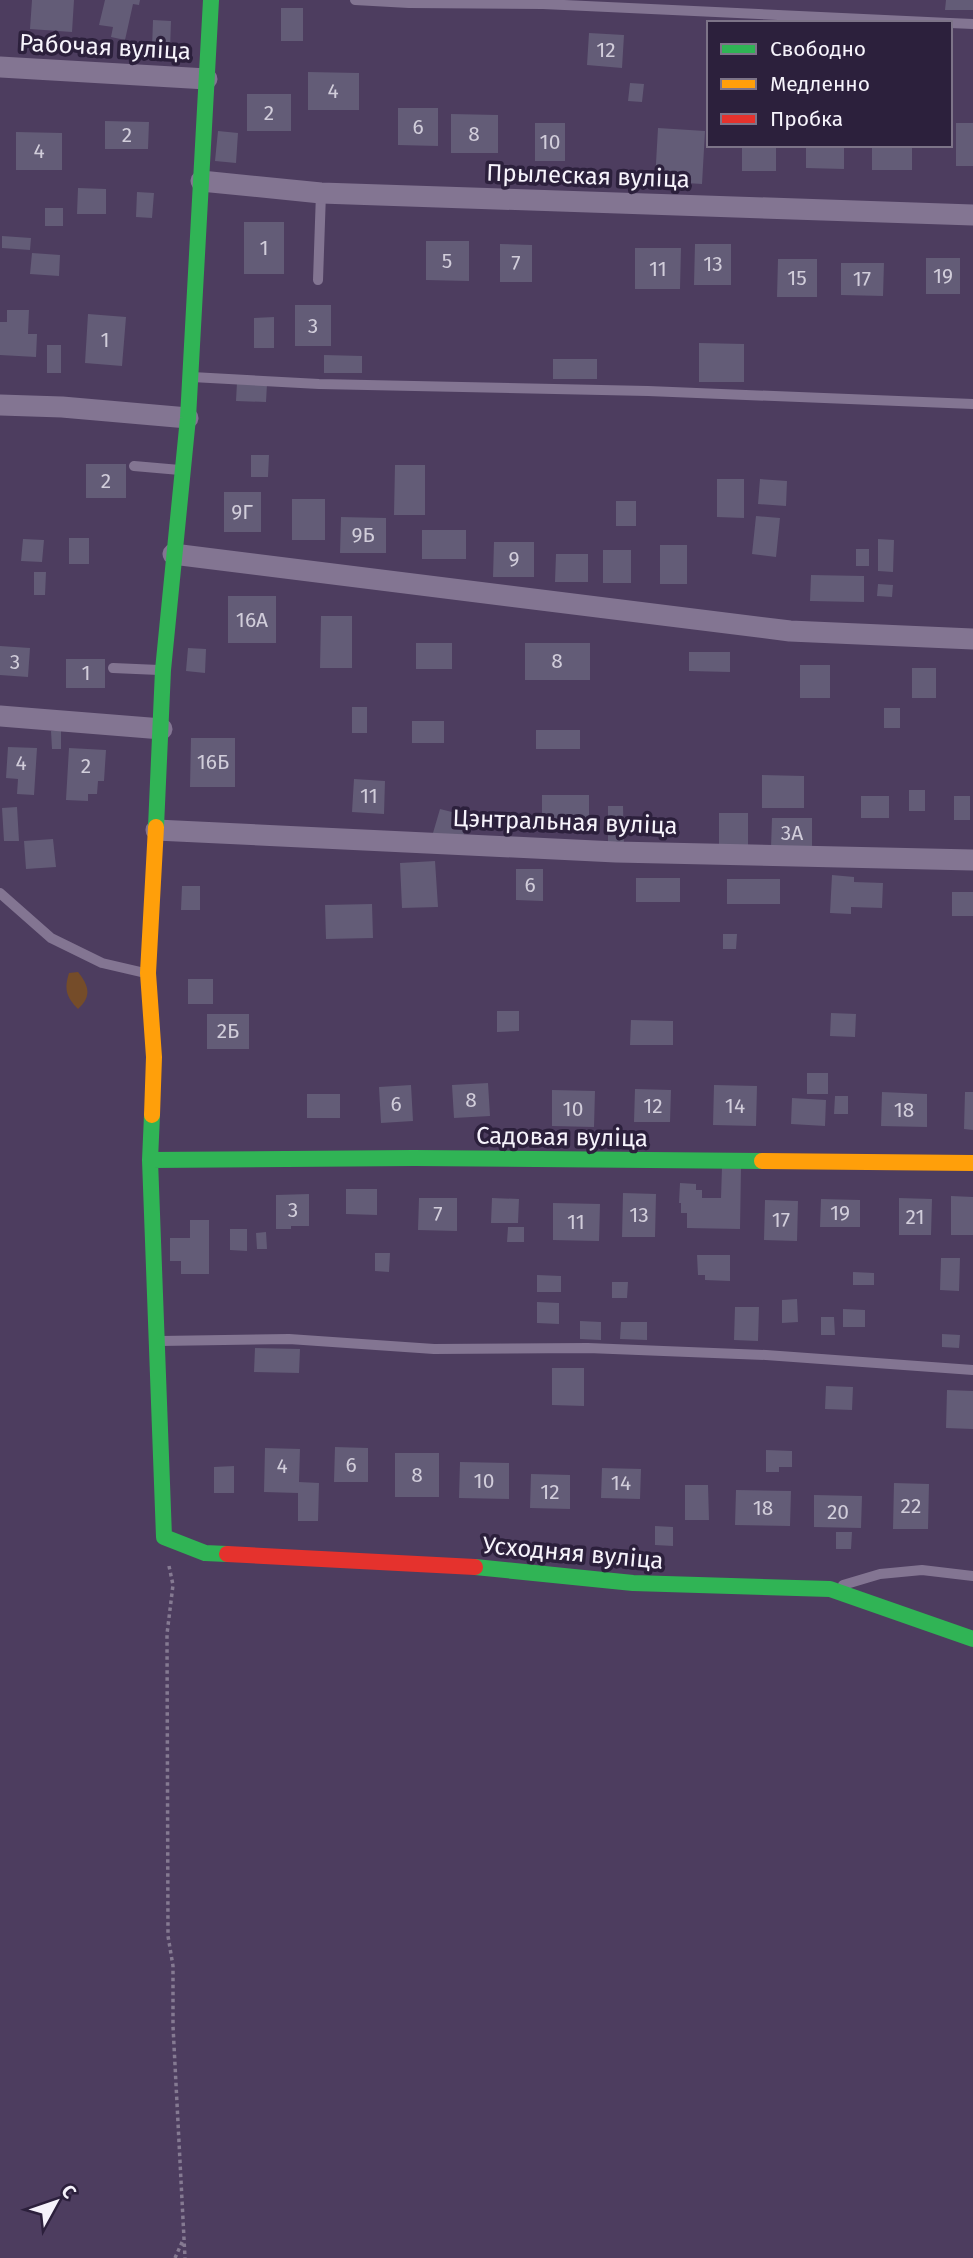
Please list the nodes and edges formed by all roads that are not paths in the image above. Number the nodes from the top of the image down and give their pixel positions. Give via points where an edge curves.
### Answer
1 (211, 0) edge
2 (355, 0) edge
3 (907, 21) edge
4 (952, 23) edge
5 (973, 24) edge
6 (0, 67) edge
7 (206, 79) junction
8 (201, 181) junction
9 (321, 193) junction
10 (973, 215) edge
11 (318, 280) dead end
12 (190, 377) junction
13 (973, 404) edge
14 (0, 405) edge
15 (188, 418) junction
16 (134, 466) dead end
17 (182, 470) junction
18 (173, 554) junction
19 (973, 639) edge
20 (113, 668) dead end
21 (163, 670) junction
22 (0, 716) edge
23 (162, 729) junction
24 (156, 830) junction
25 (973, 860) edge
26 (0, 893) edge
27 (148, 973) junction
28 (150, 1160) junction
29 (973, 1163) edge
30 (157, 1340) junction
31 (973, 1370) edge
32 (973, 1576) edge
33 (830, 1589) junction
34 (973, 1639) edge

1 - 7 street
2 - 3 lane
4 - 5 lane
6 - 7 street, Рабочая вуліца
7 - 8 street
8 - 9 street, Прылеская вуліца
8 - 12 street
9 - 10 street, Прылеская вуліца
9 - 11 lane
12 - 13 lane
12 - 15 street
14 - 15 street
15 - 17 street
16 - 17 lane
17 - 18 street
18 - 19 street via 790,631
18 - 21 street
20 - 21 lane
21 - 23 street
22 - 23 street
23 - 24 street
24 - 25 street, Цэнтральная вуліца via 616,852
24 - 27 street
26 - 27 lane via 51,938 102,963
27 - 28 street via 154,1057
28 - 29 street, Садовая вуліца
28 - 30 street
30 - 31 lane via 289,1339 434,1349 588,1348
30 - 33 street, Усходняя вуліца via 164,1537 205,1553 449,1564 633,1583
32 - 33 lane via 922,1570 880,1574
33 - 34 street, Усходняя вуліца

